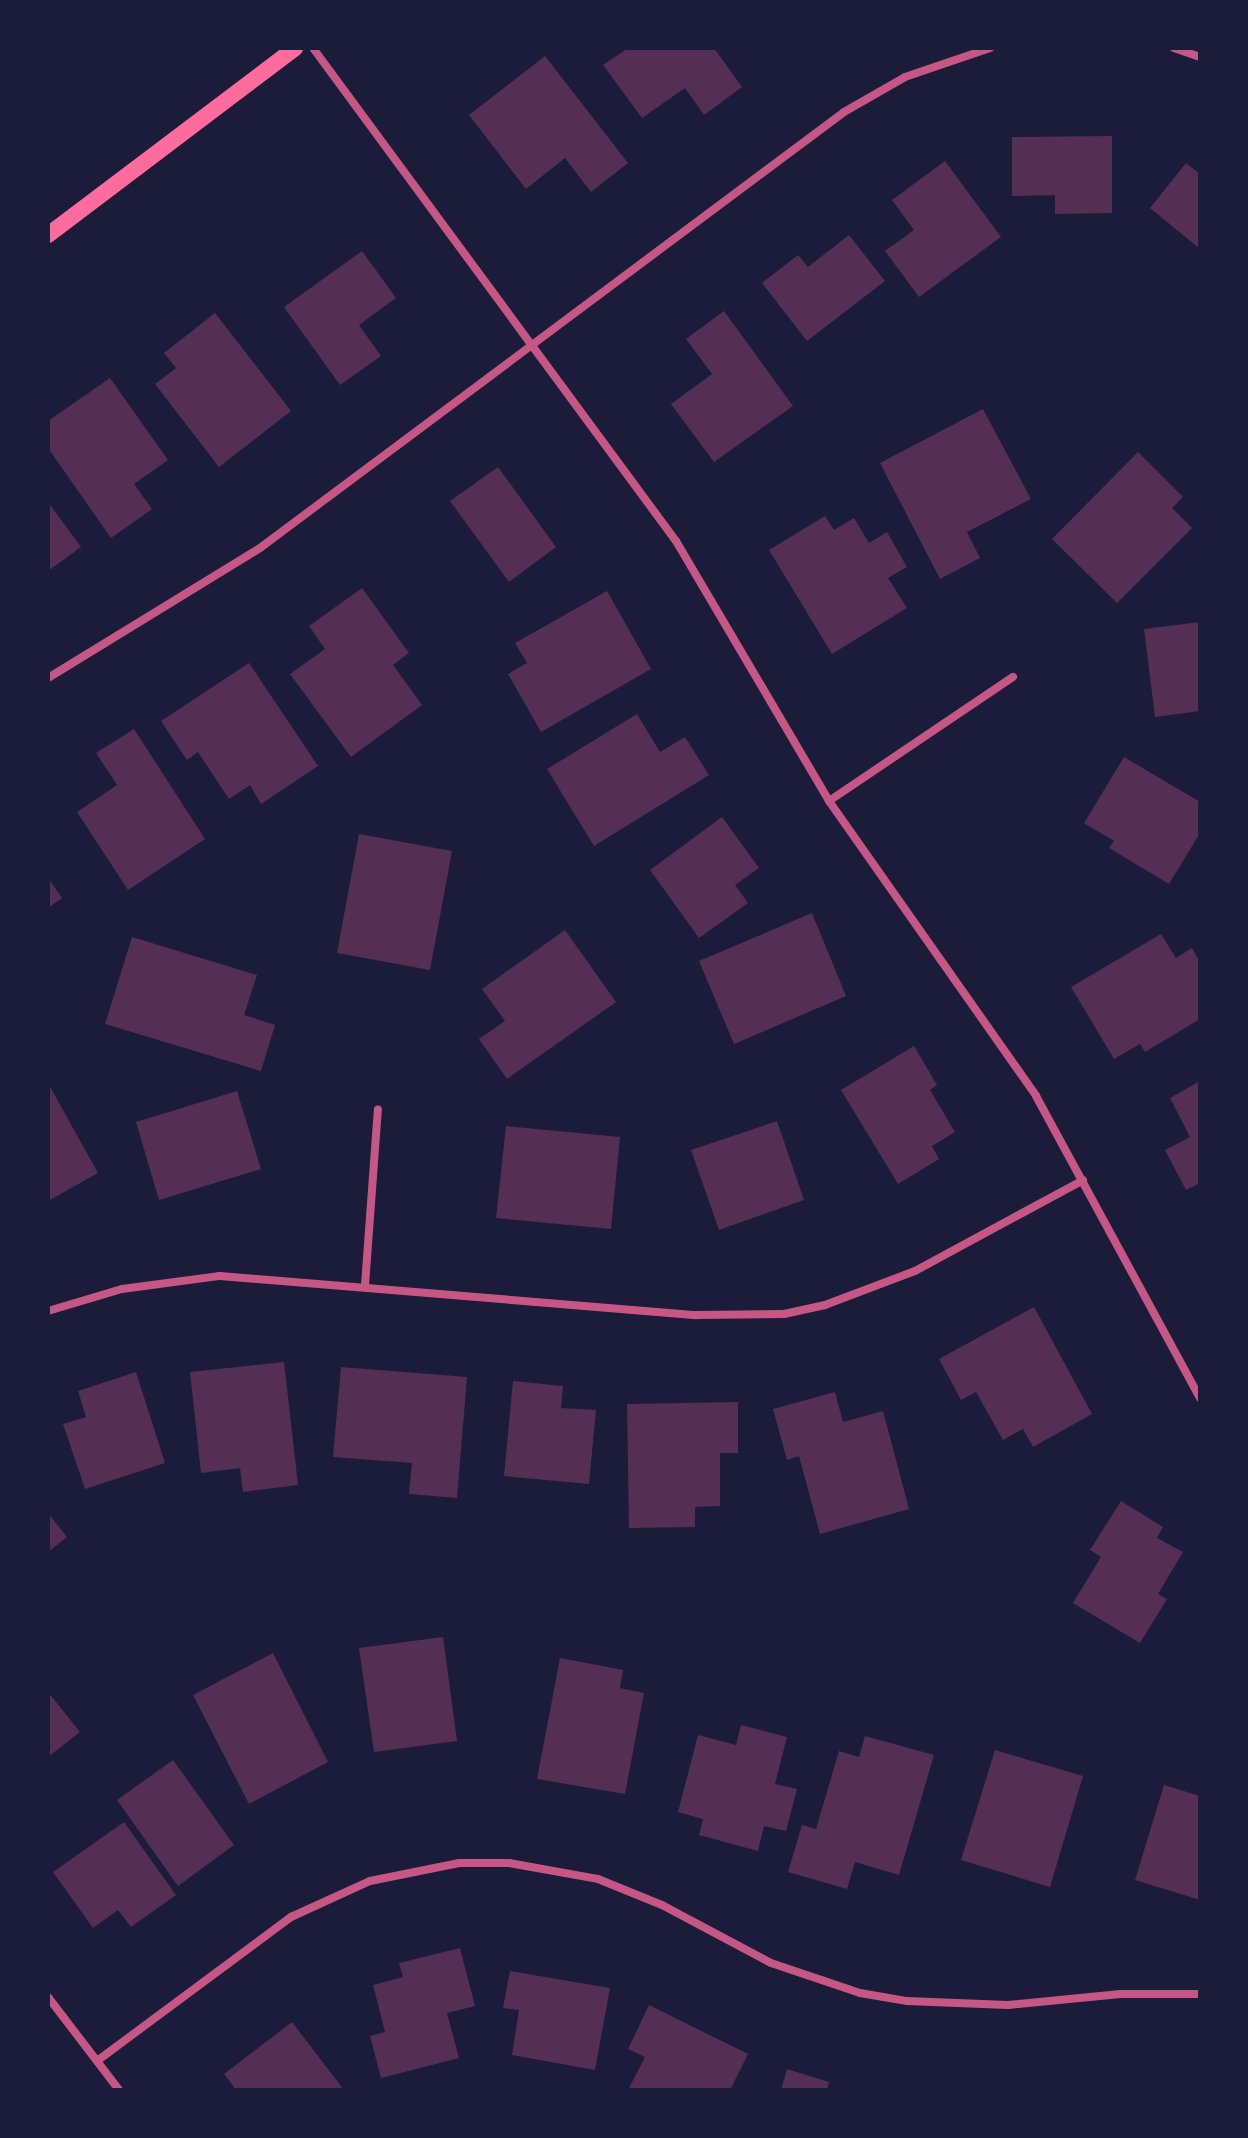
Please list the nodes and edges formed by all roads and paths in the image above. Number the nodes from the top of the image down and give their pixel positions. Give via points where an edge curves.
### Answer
1 (295, 48) edge
2 (313, 48) edge
3 (990, 48) edge
4 (1174, 48) edge
5 (1200, 57) edge
6 (48, 235) edge
7 (532, 345) junction
8 (1013, 677) dead end
9 (48, 678) edge
10 (829, 801) junction
11 (378, 1109) dead end
12 (1083, 1180) junction
13 (365, 1285) junction
14 (48, 1311) edge
15 (1200, 1398) edge
16 (1200, 1994) edge
17 (48, 1997) edge
18 (97, 2061) junction
19 (119, 2090) edge

1 - 6 main road
2 - 7 street
3 - 7 street via 905,77 844,112
4 - 5 street
7 - 9 street via 260,548
7 - 10 street via 676,541
8 - 10 street
10 - 12 street via 990,1025
11 - 13 street
12 - 13 street via 915,1271 825,1305 784,1314 696,1315
12 - 15 street
13 - 14 street via 207,1277 122,1289
16 - 18 street via 1120,1994 995,2005 860,1993 771,1963 662,1905 598,1879 509,1863 459,1863 370,1881 291,1917
17 - 18 street
18 - 19 street

